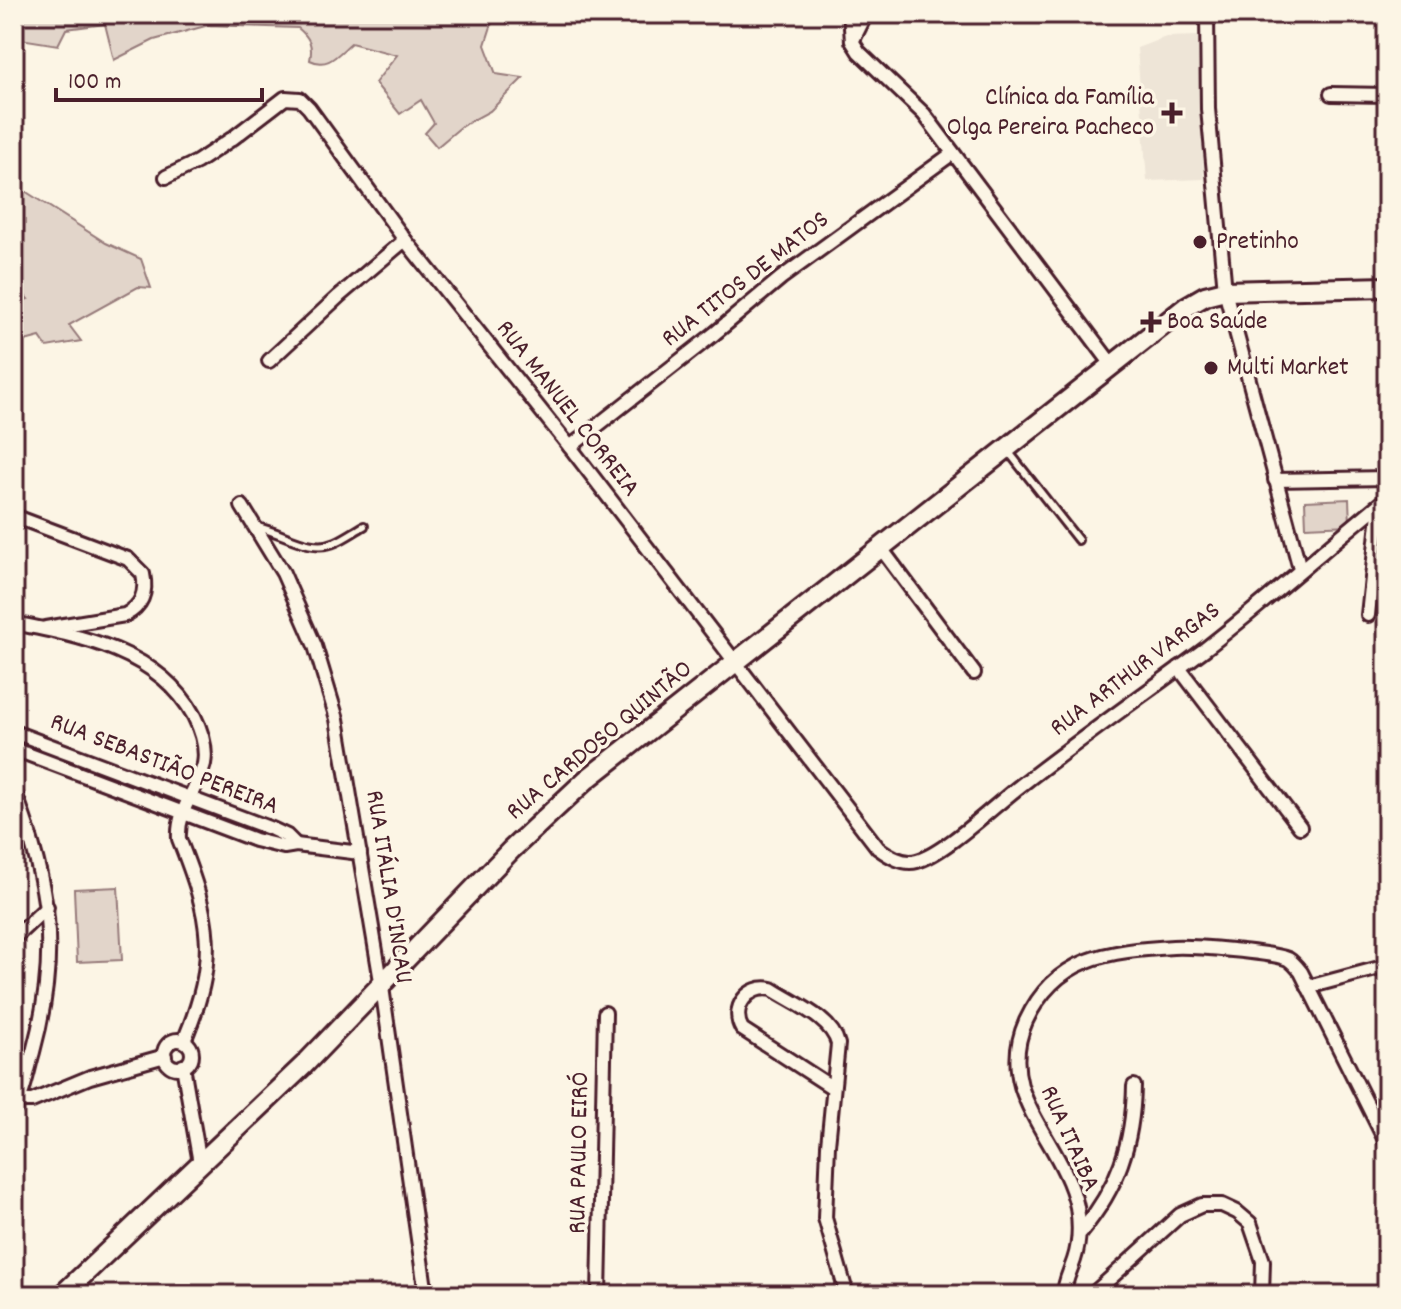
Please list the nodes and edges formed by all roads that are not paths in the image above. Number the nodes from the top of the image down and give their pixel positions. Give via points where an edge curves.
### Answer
1 (850, 14) edge
2 (866, 14) edge
3 (1207, 14) edge
4 (852, 41) junction
5 (1331, 94) dead end
6 (1387, 95) edge
7 (953, 153) junction
8 (166, 177) dead end
9 (405, 240) junction
10 (1387, 287) edge
11 (1225, 291) junction
12 (269, 361) dead end
13 (1113, 366) junction
14 (570, 447) junction
15 (1006, 449) junction
16 (1387, 478) edge
17 (1275, 480) junction
18 (1383, 501) edge
19 (242, 506) dead end
20 (14, 516) edge
21 (364, 526) dead end
22 (255, 527) junction
23 (1078, 540) dead end
24 (880, 547) junction
25 (1300, 569) junction
26 (1368, 615) dead end
27 (14, 623) edge
28 (43, 629) junction
29 (734, 662) junction
30 (1179, 668) junction
31 (974, 673) dead end
32 (14, 732) edge
33 (14, 749) edge
34 (14, 790) edge
35 (188, 797) junction
36 (182, 812) junction
37 (1300, 827) dead end
38 (296, 845) junction
39 (360, 853) junction
40 (904, 861) joint
41 (47, 907) junction
42 (14, 938) edge
43 (1387, 966) edge
44 (382, 987) junction
45 (1308, 987) junction
46 (605, 1013) dead end
47 (184, 1041) junction
48 (165, 1056) junction
49 (183, 1066) junction
50 (1134, 1086) dead end
51 (833, 1088) junction
52 (17, 1106) edge
53 (1387, 1144) edge
54 (200, 1163) junction
55 (1081, 1232) junction
56 (62, 1295) edge
57 (426, 1295) edge
58 (599, 1295) edge
59 (847, 1295) edge
60 (1064, 1295) edge
61 (1092, 1295) edge
62 (1262, 1295) edge

1 - 4 street
2 - 4 street
3 - 11 street via 1208,109
4 - 7 street via 924,114
5 - 6 street
7 - 13 street
7 - 14 street, RUA TITOS DE MATOS via 781,278
8 - 9 street, RUA MANUEL CORREIA via 255,124 279,102 300,99
9 - 12 street
9 - 14 street, RUA MANUEL CORREIA
10 - 11 street
11 - 13 street, RUA CARDOSO QUINTÃO via 1186,307
11 - 17 street
13 - 15 street, RUA CARDOSO QUINTÃO
14 - 29 street, RUA MANUEL CORREIA
15 - 23 lane
15 - 24 street, RUA CARDOSO QUINTÃO
16 - 17 street
17 - 25 street
18 - 25 street, RUA ARTHUR VARGAS
18 - 26 street
19 - 22 street, RUA ITÁLIA D'INCAU
20 - 28 street via 128,559 143,574 144,593 125,615
21 - 22 lane via 319,546
22 - 39 street, RUA ITÁLIA D'INCAU via 283,573 315,646 337,719
24 - 29 street, RUA CARDOSO QUINTÃO
24 - 31 street
25 - 30 street, RUA ARTHUR VARGAS
27 - 28 street
28 - 35 street via 122,652 166,679 184,699 205,747 204,764
29 - 40 street, RUA MANUEL CORREIA via 878,848
29 - 44 street, RUA CARDOSO QUINTÃO via 586,780 511,850
30 - 37 street
30 - 40 street, RUA ARTHUR VARGAS via 930,856
32 - 35 street, RUA SEBASTIÃO PEREIRA
33 - 36 street, RUA SEBASTIÃO PEREIRA
34 - 41 street
35 - 36 street
35 - 38 street, RUA SEBASTIÃO PEREIRA via 272,829
36 - 38 street, RUA SEBASTIÃO PEREIRA via 264,843
36 - 47 street via 179,839 205,915 208,942 205,972
38 - 39 street, RUA SEBASTIÃO PEREIRA
39 - 44 street, RUA ITÁLIA D'INCAU
41 - 42 street
41 - 52 street via 47,991
43 - 45 street
44 - 54 street, RUA CARDOSO QUINTÃO
44 - 57 street, RUA ITÁLIA D'INCAU
45 - 53 street
45 - 55 street, RUA ITAIBA via 1287,959 1187,947 1102,955 1053,980 1035,1000 1023,1027 1017,1068 1064,1171
46 - 58 street, RUA PAULO EIRÓ
47 - 48 street via 169,1043
47 - 49 street via 192,1054
48 - 49 street via 171,1066
48 - 52 street via 90,1077
49 - 54 street
50 - 55 street via 1127,1148 1104,1202
51 - 51 street via 838,1044 834,1031 772,989 753,990 738,1007 736,1019 742,1029
51 - 59 street via 825,1218
54 - 56 street, RUA CARDOSO QUINTÃO
55 - 60 street, RUA ITAIBA
61 - 62 street via 1180,1215 1202,1205 1222,1205 1250,1223 1263,1261

